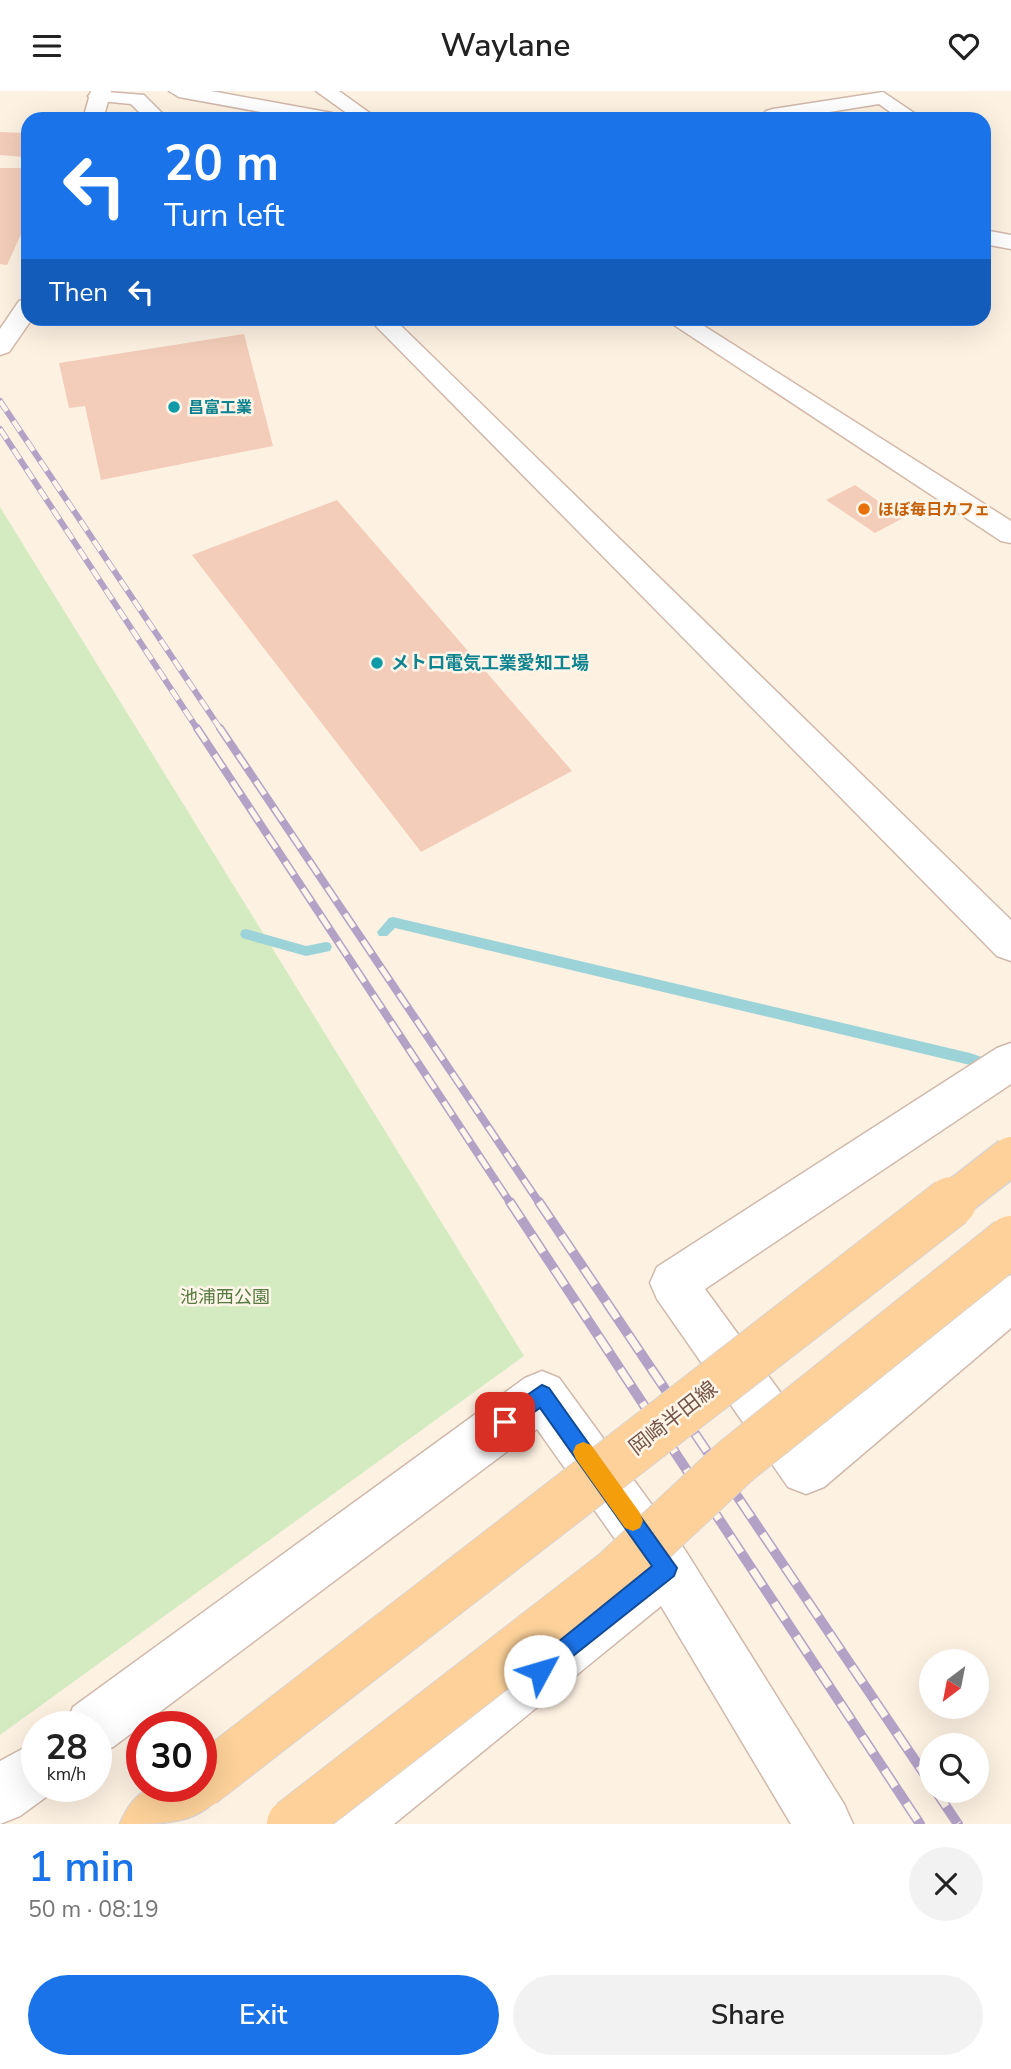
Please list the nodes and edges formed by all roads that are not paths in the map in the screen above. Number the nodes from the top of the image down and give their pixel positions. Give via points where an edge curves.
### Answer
1 (179, 91) edge
2 (326, 91) edge
3 (100, 94) edge
4 (759, 99) dead end
5 (95, 112) edge
6 (151, 112) edge
7 (294, 112) edge
8 (358, 112) edge
9 (768, 112) edge
10 (802, 112) edge
11 (902, 112) edge
12 (991, 238) edge
13 (1011, 242) edge
14 (21, 316) edge
15 (388, 326) edge
16 (688, 326) edge
17 (0, 347) edge
18 (1011, 534) edge
19 (1011, 945) edge
20 (1011, 1061) edge
21 (1011, 1156) edge
22 (1011, 1241) edge
23 (1011, 1298) edge
24 (667, 1568) junction
25 (112, 1713) edge
26 (217, 1771) edge
27 (21, 1781) edge
28 (0, 1796) edge
29 (178, 1802) edge
30 (149, 1824) edge
31 (292, 1824) edge
32 (349, 1824) edge
33 (824, 1824) edge

1 - 7 street
2 - 8 street
3 - 5 street
3 - 6 street via 137,99
4 - 9 street
10 - 11 street via 883,99
12 - 13 street
14 - 17 street
15 - 19 street
16 - 18 street
20 - 23 street via 673,1283 806,1469
21 - 26 main road, 岡崎半田線, bridge
22 - 31 main road, bridge via 736,1461 616,1573
24 - 25 street via 542,1395
24 - 32 street
24 - 33 street
27 - 28 street
29 - 30 main road

